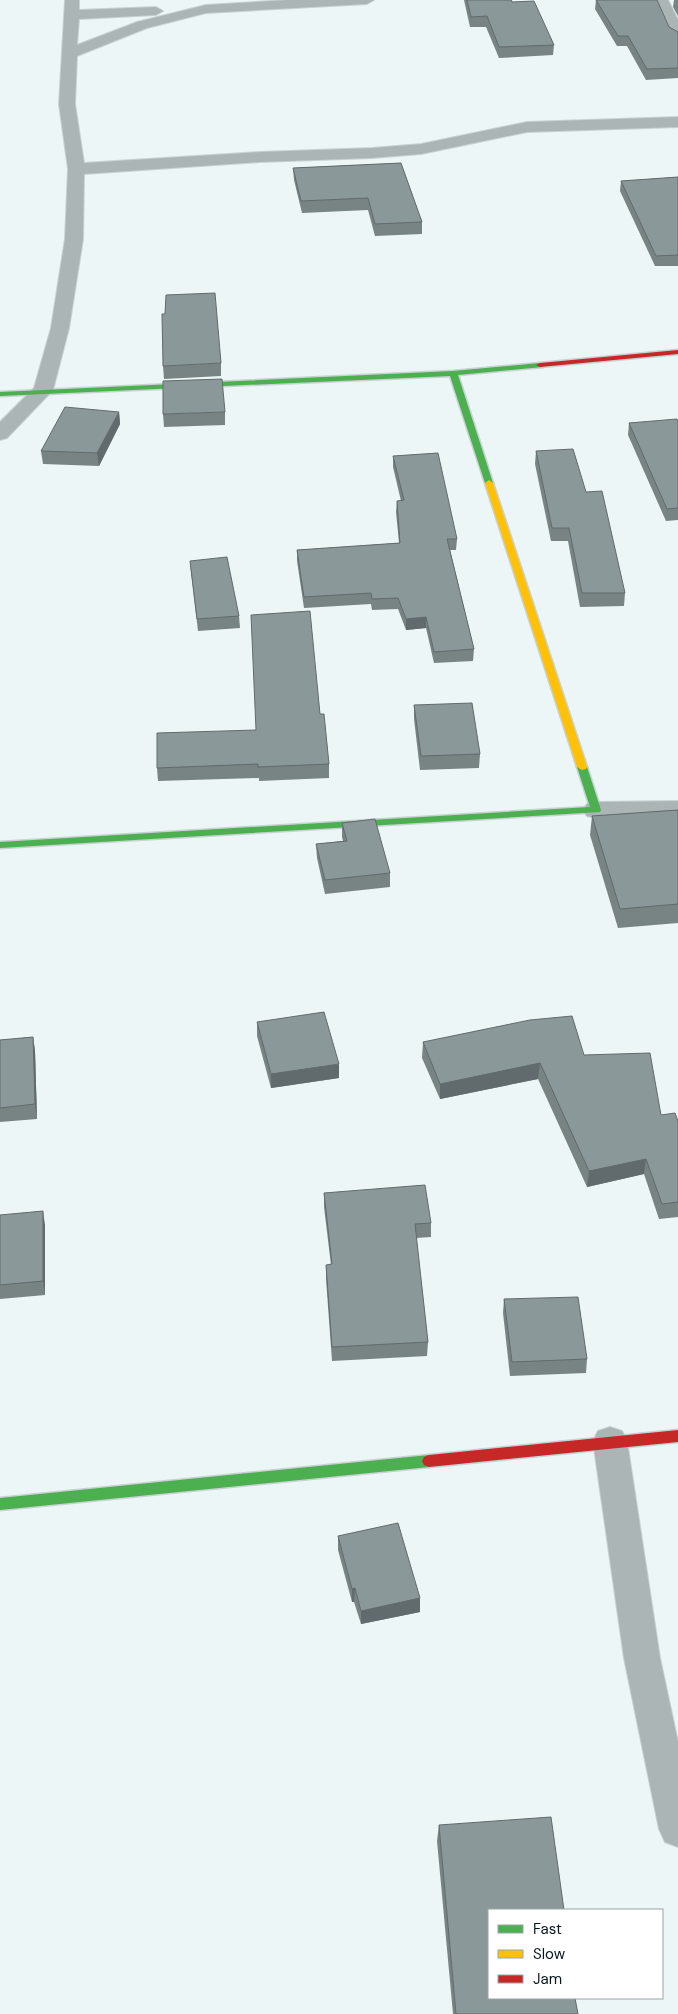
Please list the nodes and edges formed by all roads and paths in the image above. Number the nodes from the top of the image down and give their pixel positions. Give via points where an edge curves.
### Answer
1 (367, 0) edge
2 (660, 0) edge
3 (72, 8) edge
4 (206, 9) junction
5 (678, 36) edge
6 (68, 54) junction
7 (678, 122) edge
8 (76, 169) junction
9 (678, 352) edge
10 (453, 373) junction
11 (43, 390) junction
12 (0, 394) edge
13 (0, 434) edge
14 (678, 809) edge
15 (596, 810) junction
16 (0, 845) edge
17 (678, 1436) edge
18 (610, 1441) junction
19 (0, 1504) edge
20 (678, 1829) edge

1 - 4 street
2 - 5 street
3 - 4 street
3 - 6 street
4 - 6 street via 142,25
6 - 8 street via 68,104
7 - 8 street via 527,127 428,147 372,153
8 - 11 street via 74,239 60,328
9 - 10 street
10 - 11 street
10 - 15 street
11 - 12 street
11 - 13 street
14 - 15 street
15 - 16 street
17 - 18 street
18 - 19 street
18 - 20 street via 642,1658

